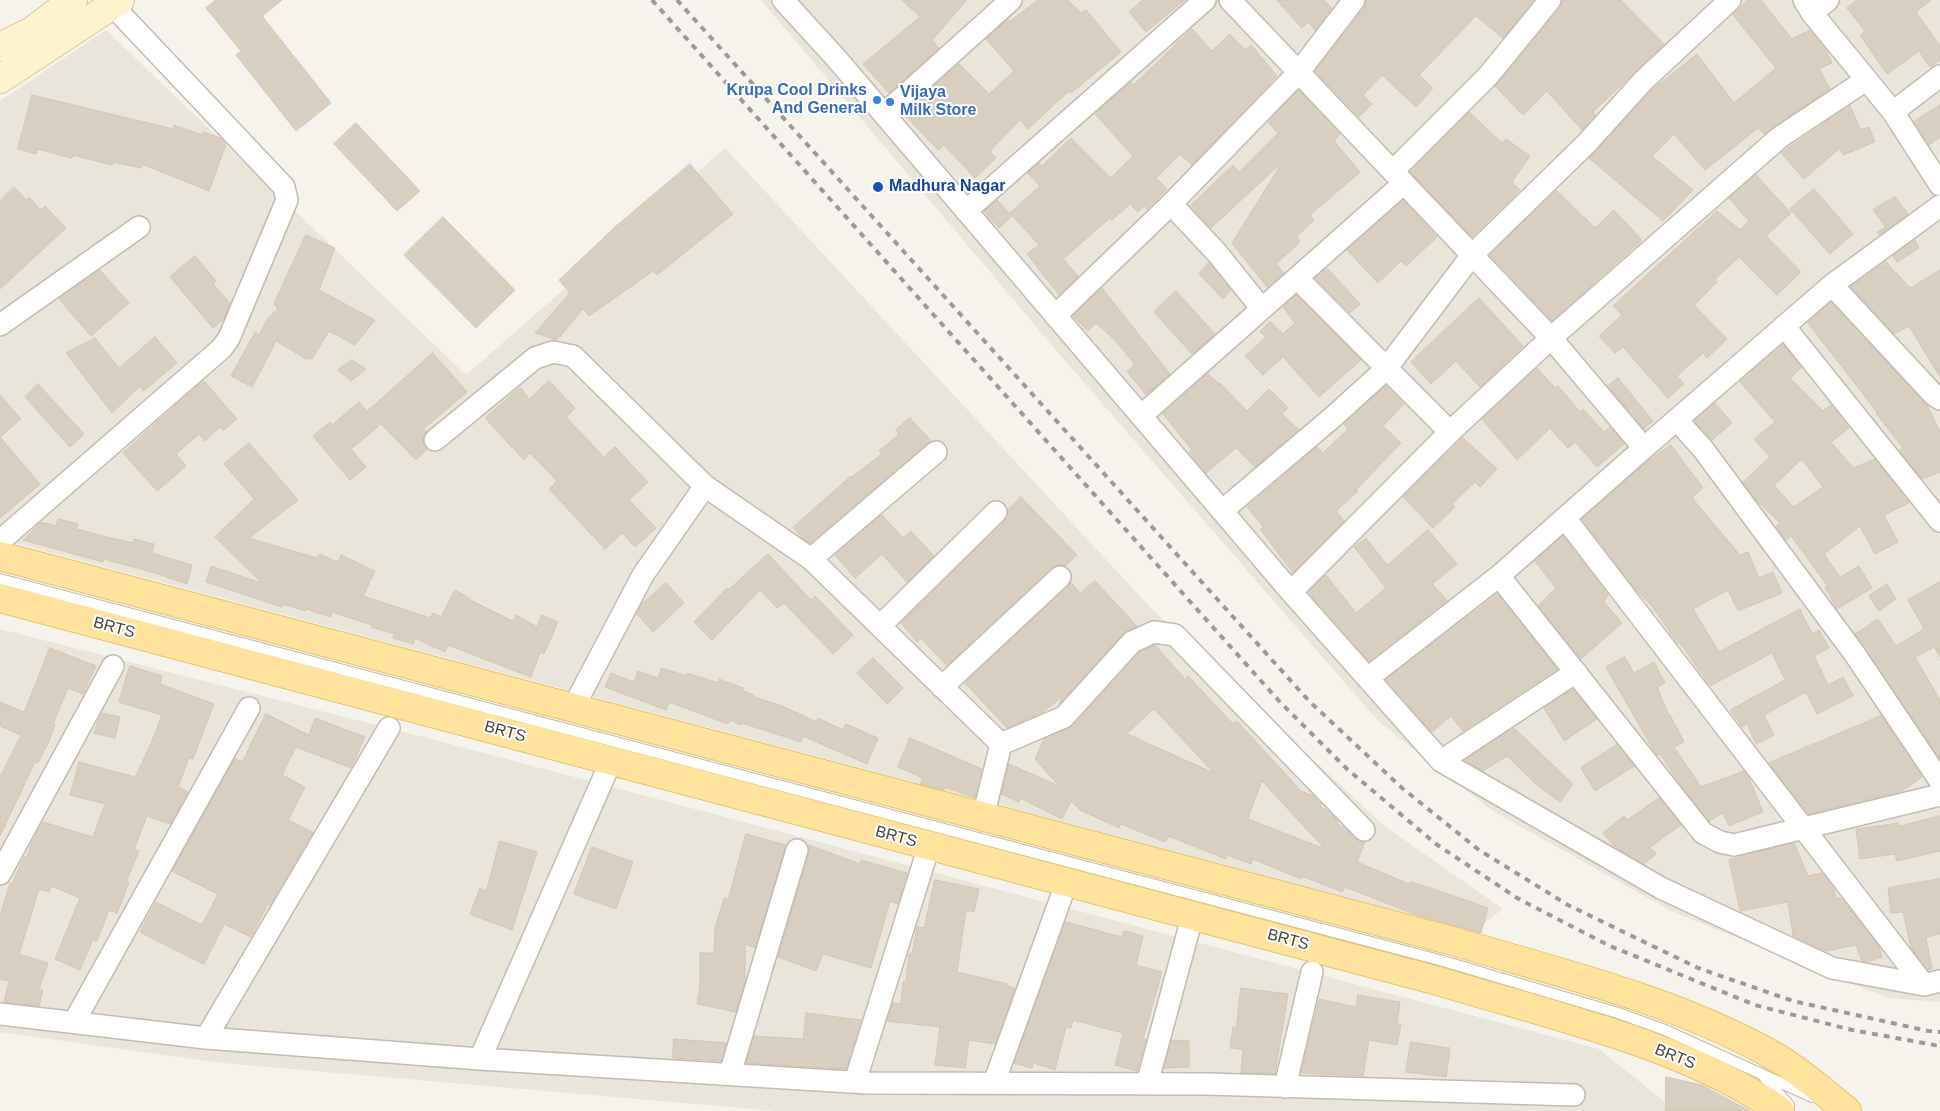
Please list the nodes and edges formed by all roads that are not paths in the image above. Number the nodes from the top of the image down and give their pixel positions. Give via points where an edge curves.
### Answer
1 (53, 0) edge
2 (73, 0) edge
3 (1011, 0) edge
4 (1205, 0) edge
5 (1230, 0) edge
6 (1354, 0) edge
7 (1550, 0) edge
8 (1730, 0) edge
9 (786, 1) edge
10 (107, 2) edge
11 (1815, 4) edge
12 (0, 36) edge
13 (0, 47) edge
14 (1298, 73) junction
15 (1940, 76) edge
16 (0, 78) edge
17 (1866, 80) junction
18 (1894, 112) junction
19 (884, 114) junction
20 (1398, 177) junction
21 (1940, 185) edge
22 (1171, 204) junction
23 (1940, 206) edge
24 (966, 210) junction
25 (139, 227) dead end
26 (1472, 255) junction
27 (1296, 278) junction
28 (1832, 285) junction
29 (1262, 309) junction
30 (1055, 316) junction
31 (0, 325) edge
32 (1784, 326) junction
33 (1551, 338) junction
34 (1386, 368) junction
35 (1940, 399) edge
36 (1141, 416) junction
37 (1677, 420) junction
38 (1450, 432) junction
39 (435, 440) dead end
40 (1644, 448) junction
41 (936, 452) dead end
42 (705, 486) junction
43 (1222, 511) junction
44 (996, 512) dead end
45 (1565, 518) junction
46 (1940, 521) edge
47 (0, 541) edge
48 (0, 556) edge
49 (811, 559) junction
50 (1499, 576) junction
51 (1060, 577) dead end
52 (0, 579) edge
53 (1292, 591) junction
54 (0, 598) edge
55 (880, 626) junction
56 (114, 666) dead end
57 (1576, 672) junction
58 (1368, 678) junction
59 (942, 687) junction
60 (249, 708) dead end
61 (573, 708) junction
62 (389, 728) dead end
63 (1001, 744) junction
64 (611, 761) junction
65 (1441, 762) junction
66 (1940, 781) edge
67 (1940, 795) edge
68 (982, 817) junction
69 (1803, 829) junction
70 (1364, 830) dead end
71 (929, 846) junction
72 (797, 850) dead end
73 (0, 874) edge
74 (1067, 881) junction
75 (1193, 914) junction
76 (1312, 972) dead end
77 (1932, 983) edge
78 (1573, 988) junction
79 (0, 1014) edge
80 (74, 1022) junction
81 (206, 1038) junction
82 (480, 1059) junction
83 (1757, 1072) junction
84 (730, 1074) junction
85 (855, 1082) junction
86 (994, 1083) junction
87 (1147, 1084) junction
88 (1285, 1087) junction
89 (1574, 1095) dead end
90 (1780, 1111) edge
91 (1793, 1111) edge
92 (1836, 1111) edge
93 (1846, 1111) edge

1 - 12 street
2 - 13 street via 32,31
3 - 19 street
4 - 24 street
5 - 14 street
6 - 14 street
7 - 20 street
8 - 26 street via 1643,81 1587,143
9 - 19 street
10 - 16 street via 34,43
10 - 47 street via 284,187 287,200 222,348
11 - 17 street
14 - 20 street
14 - 22 street
15 - 18 street
17 - 18 street
17 - 33 street via 1780,137
18 - 21 street
19 - 24 street
20 - 26 street
20 - 27 street
22 - 29 street via 1217,253
22 - 30 street
23 - 28 street
24 - 30 street
25 - 31 street
26 - 33 street
26 - 34 street
27 - 29 street
27 - 34 street
28 - 32 street
28 - 35 street
29 - 36 street
30 - 36 street
32 - 37 street
32 - 46 street
33 - 38 street
33 - 40 street
34 - 38 street
34 - 43 street
36 - 43 street
37 - 40 street
37 - 66 street via 1704,450 1854,653
38 - 53 street
39 - 42 street via 535,358 552,352 573,356
40 - 45 street
41 - 49 street
42 - 49 street
42 - 61 street via 643,575
43 - 53 street
44 - 55 street
45 - 50 street
45 - 69 street
48 - 61 main road
49 - 55 street
50 - 57 street
50 - 58 street
51 - 59 street
52 - 78 lane, BRTS via 1316,926
53 - 58 street
54 - 64 main road, BRTS
55 - 59 street
56 - 73 street
57 - 65 street
57 - 69 street via 1703,833 1734,845
58 - 65 street
59 - 63 street
60 - 80 street
61 - 68 main road
62 - 81 street
63 - 68 street
63 - 70 street via 1064,717 1132,642 1154,632 1175,635
64 - 71 main road, BRTS
64 - 82 street
65 - 77 street via 1662,888 1832,968
67 - 69 street
68 - 78 main road via 1440,937
69 - 77 street
71 - 74 main road, BRTS
71 - 85 street
72 - 84 street
74 - 75 main road, BRTS
74 - 86 street
75 - 87 street
75 - 90 main road, BRTS via 1438,981 1611,1033 1703,1069 1748,1090
76 - 88 street
78 - 83 lane, BRTS
78 - 93 main road via 1673,1010 1767,1052
79 - 80 street
80 - 81 street
81 - 82 street
82 - 84 street
83 - 91 lane, BRTS
83 - 92 lane, BRTS
84 - 85 street
85 - 86 street
86 - 87 street
87 - 88 street
88 - 89 street

